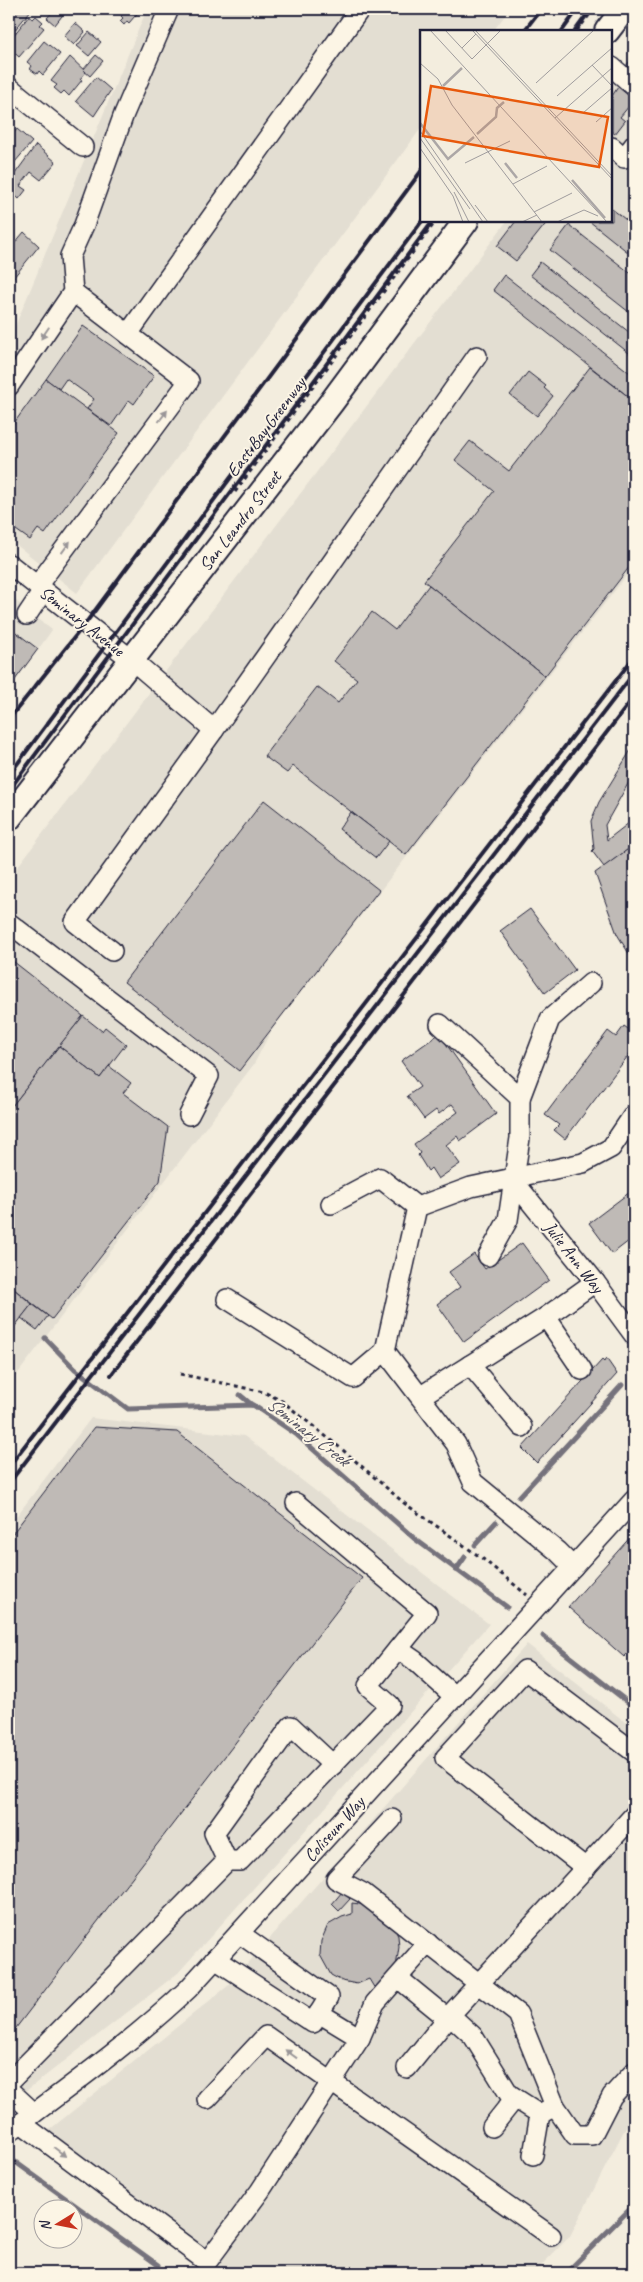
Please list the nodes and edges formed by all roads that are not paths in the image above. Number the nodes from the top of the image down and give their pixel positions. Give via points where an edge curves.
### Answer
1 (169, 9) edge
2 (360, 9) edge
3 (624, 9) edge
4 (608, 30) edge
5 (613, 68) edge
6 (634, 86) edge
7 (9, 87) edge
8 (634, 145) edge
9 (83, 147) dead end
10 (613, 148) edge
11 (465, 222) edge
12 (73, 292) junction
13 (128, 334) junction
14 (478, 356) dead end
15 (9, 386) edge
16 (9, 564) edge
17 (40, 589) junction
18 (27, 615) dead end
19 (132, 660) junction
20 (214, 730) junction
21 (9, 818) edge
22 (9, 923) edge
23 (112, 951) dead end
24 (591, 983) dead end
25 (440, 1024) dead end
26 (520, 1098) junction
27 (634, 1114) edge
28 (189, 1115) dead end
29 (512, 1180) junction
30 (331, 1204) dead end
31 (417, 1206) junction
32 (488, 1256) dead end
33 (595, 1282) junction
34 (227, 1299) dead end
35 (546, 1318) junction
36 (634, 1335) edge
37 (385, 1351) junction
38 (470, 1365) junction
39 (582, 1370) dead end
40 (421, 1396) junction
41 (522, 1427) dead end
42 (634, 1500) edge
43 (296, 1503) dead end
44 (573, 1568) junction
45 (398, 1649) junction
46 (455, 1697) junction
47 (634, 1752) edge
48 (333, 1765) junction
49 (634, 1815) edge
50 (392, 1819) dead end
51 (227, 1861) junction
52 (586, 1868) junction
53 (239, 1933) junction
54 (428, 1944) junction
55 (215, 1959) junction
56 (398, 1978) junction
57 (479, 1983) junction
58 (319, 2013) junction
59 (448, 2017) junction
60 (360, 2038) junction
61 (407, 2068) dead end
62 (634, 2072) edge
63 (332, 2081) junction
64 (9, 2082) edge
65 (9, 2090) edge
66 (206, 2098) dead end
67 (516, 2098) junction
68 (548, 2110) junction
69 (21, 2123) edge
70 (492, 2127) dead end
71 (532, 2155) dead end
72 (551, 2236) dead end

1 - 12 street via 124,114 70,256
2 - 13 street
3 - 4 main road
5 - 6 street
7 - 9 street
8 - 10 street via 624,158
11 - 19 main road, San Leandro Street via 331,404
12 - 13 street
12 -> 15 street
17 -> 13 street via 189,381
14 - 20 street
16 - 17 street, Seminary Avenue
17 - 18 street
17 - 19 street, Seminary Avenue
19 - 20 street, Seminary Avenue
19 - 21 main road, San Leandro Street
20 - 23 street via 75,922
22 - 28 street via 208,1076
24 - 26 street via 550,1019
25 - 26 street
26 - 29 street via 521,1128
27 - 29 street via 612,1148 583,1163
29 - 31 street via 472,1187
29 - 32 street via 508,1220
29 - 33 street, Julie Ann Way
30 - 31 street via 380,1178
31 - 37 street
33 - 35 street
33 - 36 street, Julie Ann Way
34 - 37 street via 353,1378
35 - 38 street
35 - 39 street
37 - 40 street
38 - 40 street
38 - 41 street
40 - 44 street via 456,1444 473,1482
42 - 44 street, Coliseum Way
43 - 45 street via 427,1613
44 - 46 street, Coliseum Way
45 - 46 street
45 - 48 street via 368,1686 390,1706
46 - 53 street, Coliseum Way
47 - 52 street via 525,1670 445,1758
48 - 51 street via 240,1861
48 - 51 street via 290,1726 214,1833
49 - 52 street
50 - 54 street via 336,1879 363,1893
51 - 64 street
52 - 57 street
53 - 55 street, Coliseum Way
53 - 58 street via 330,1997
54 - 56 street
54 - 57 street
55 - 58 street via 313,2022
55 - 69 street, Coliseum Way via 151,2024
56 - 59 street
56 - 60 street via 375,2003
57 - 59 street
57 - 68 street via 518,2014
58 - 60 street
59 - 61 street
59 - 67 street via 473,2036 509,2094
60 - 63 street
62 - 68 street via 612,2096 592,2135 575,2135
63 -> 66 street via 266,2036
69 -> 63 street via 207,2262 260,2191
63 - 72 street
65 - 69 street
67 - 68 street
67 - 70 street
68 - 71 street

